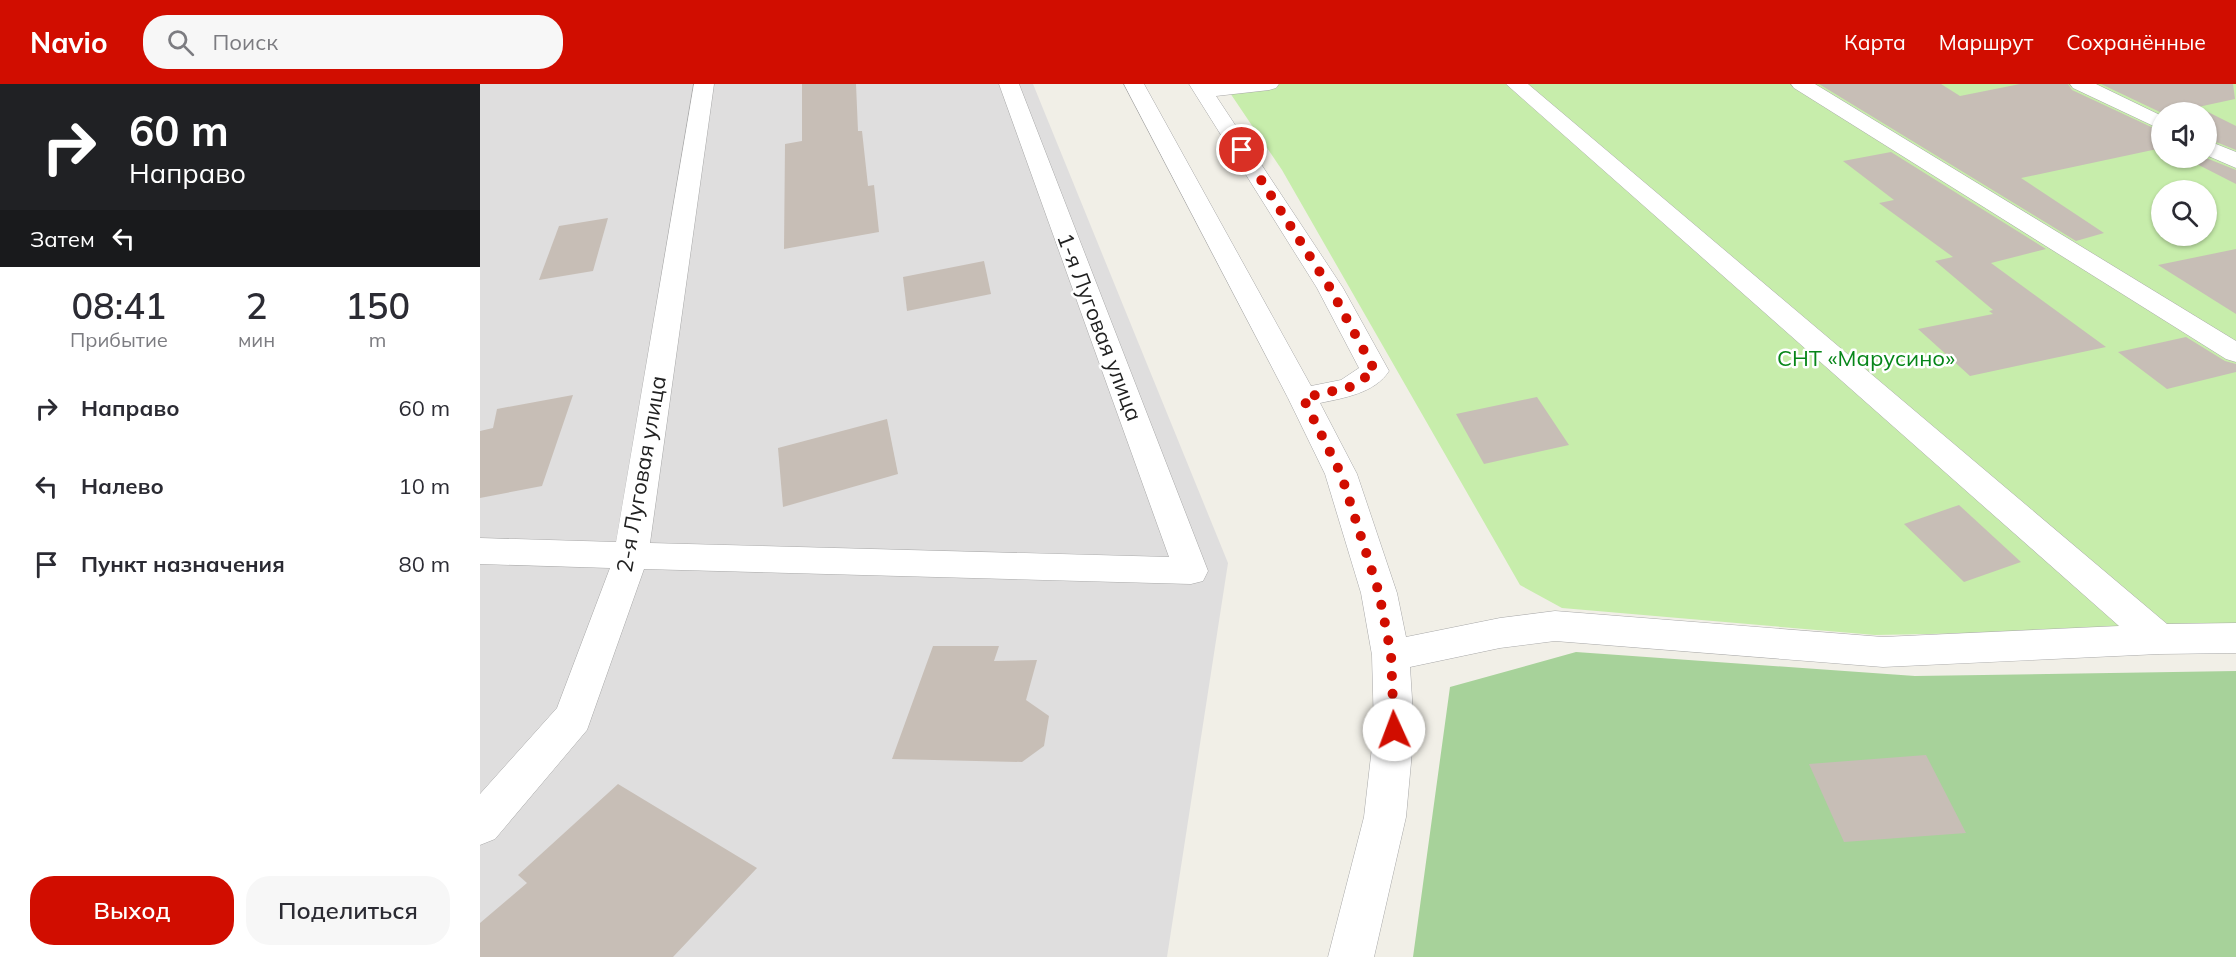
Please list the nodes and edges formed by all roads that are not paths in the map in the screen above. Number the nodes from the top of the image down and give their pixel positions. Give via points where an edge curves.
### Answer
1 (704, 84) edge
2 (1009, 84) edge
3 (1134, 84) edge
4 (1269, 84) edge
5 (1516, 84) edge
6 (1801, 84) edge
7 (2080, 84) edge
8 (1201, 88) edge
9 (2151, 119) edge
10 (2217, 152) edge
11 (2236, 161) edge
12 (2236, 353) edge
13 (1303, 398) junction
14 (480, 551) edge
15 (631, 556) junction
16 (2236, 638) edge
17 (2159, 639) junction
18 (1391, 654) junction
19 (480, 825) edge
20 (1351, 957) edge

1 - 15 street, 2-я Луговая улица
2 - 15 street, 1-я Луговая улица via 1191,571
3 - 13 street
4 - 8 street
5 - 17 street
6 - 12 street
7 - 9 street
8 - 13 street via 1330,288 1375,371 1350,387
10 - 11 street
13 - 18 street via 1341,474 1379,593
14 - 15 street
15 - 19 street, 2-я Луговая улица via 573,718
16 - 17 street
17 - 18 street via 1883,652 1555,626
18 - 20 street via 1394,730 1385,817

